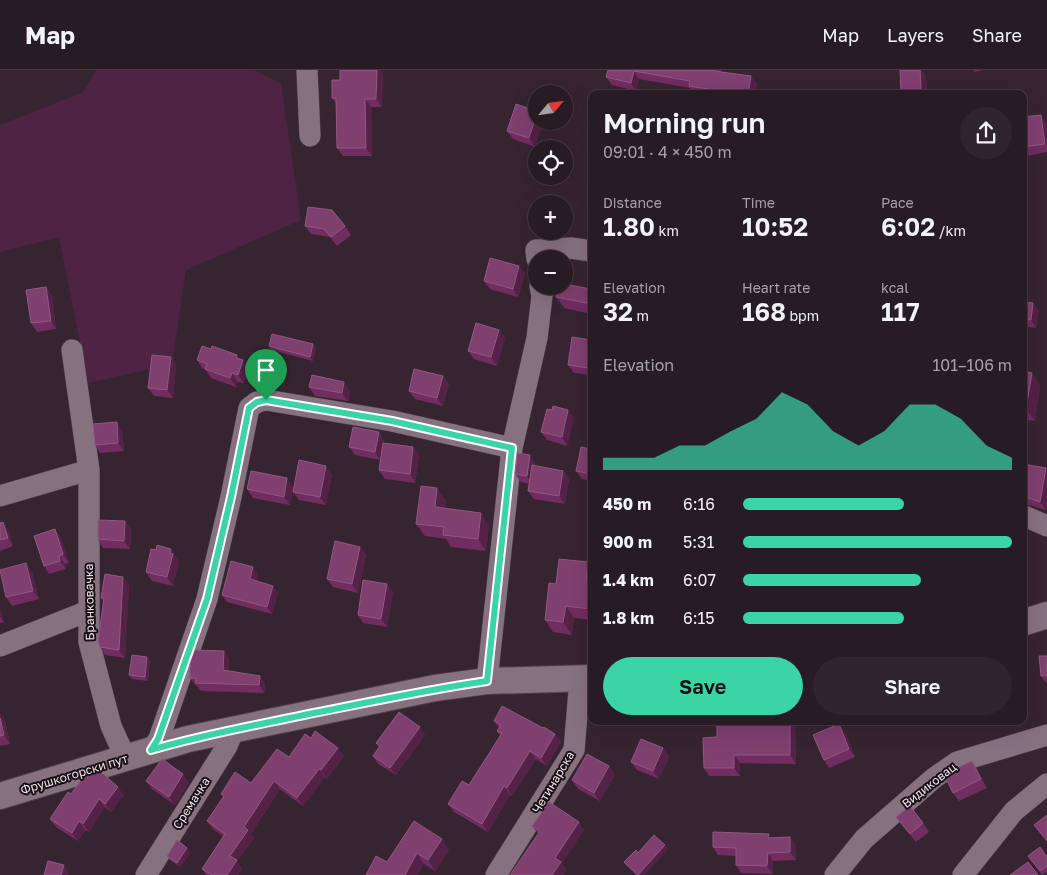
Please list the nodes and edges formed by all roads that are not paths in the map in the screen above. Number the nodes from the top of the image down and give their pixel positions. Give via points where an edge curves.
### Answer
1 (308, 70) edge
2 (310, 136) dead end
3 (559, 250) edge
4 (588, 251) edge
5 (542, 295) edge
6 (72, 350) dead end
7 (512, 448) junction
8 (89, 470) junction
9 (0, 496) edge
10 (1027, 517) edge
11 (1047, 526) edge
12 (88, 611) junction
13 (1047, 615) edge
14 (1027, 621) edge
15 (0, 646) edge
16 (586, 679) edge
17 (487, 681) junction
18 (234, 730) junction
19 (1047, 735) edge
20 (151, 750) junction
21 (126, 759) junction
22 (1047, 784) edge
23 (0, 796) edge
24 (146, 875) edge
25 (496, 875) edge
26 (835, 875) edge
27 (963, 875) edge

1 - 2 street
3 - 4 street
5 - 7 street via 537,338
6 - 8 street, Бранковачка
7 - 17 street
7 - 20 street via 392,421 266,400 249,408 207,599 158,739
8 - 9 street
8 - 12 street, Бранковачка
10 - 11 street
12 - 15 street
12 - 21 street, Бранковачка via 89,642 111,726
13 - 14 street
16 - 17 street, Фрушкогорски пут
16 - 25 street, Четинарска via 574,750
17 - 18 street, Фрушкогорски пут via 435,688
18 - 20 street, Фрушкогорски пут
18 - 24 street, Сремачка via 228,746
19 - 26 street, Видиковац via 957,762 864,839
20 - 21 street, Фрушкогорски пут
21 - 23 street, Фрушкогорски пут
22 - 27 street via 1014,811

